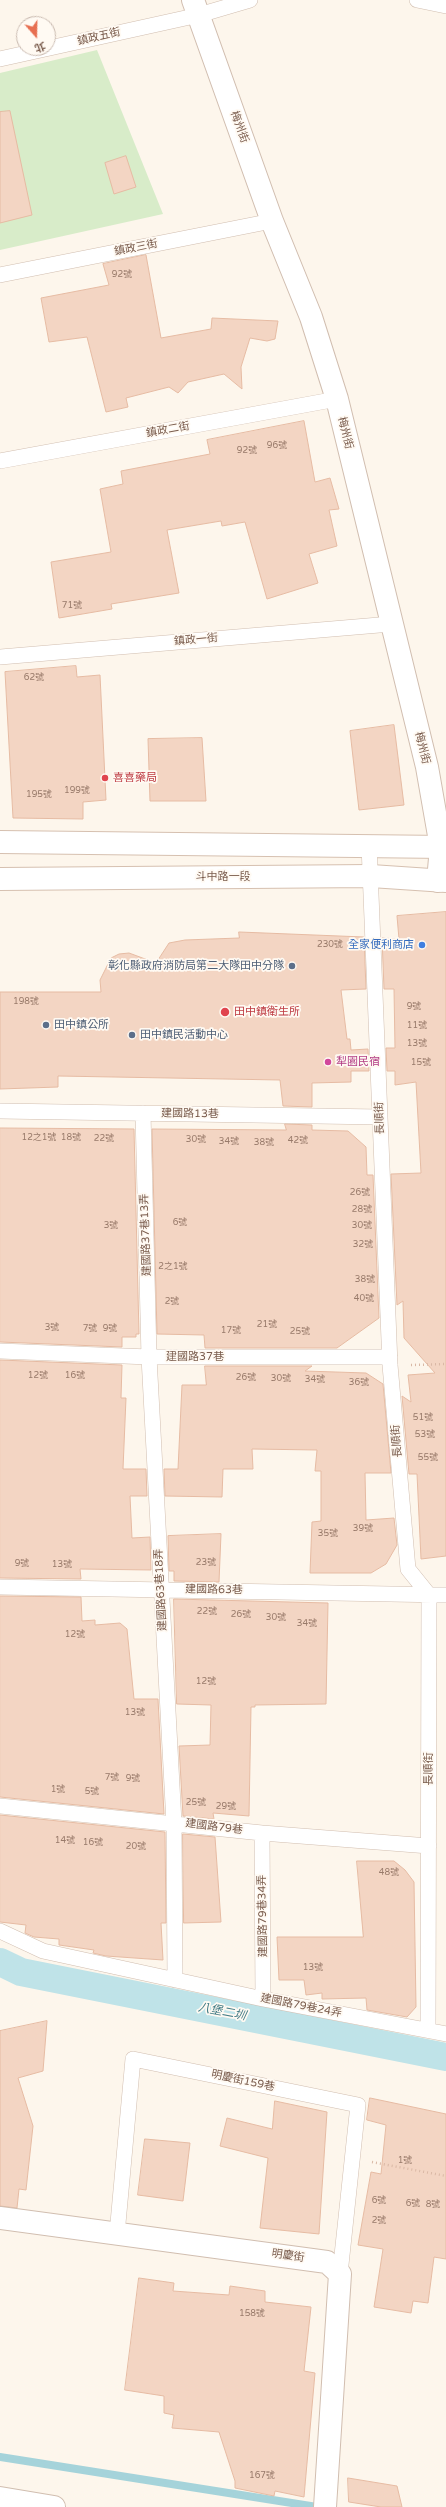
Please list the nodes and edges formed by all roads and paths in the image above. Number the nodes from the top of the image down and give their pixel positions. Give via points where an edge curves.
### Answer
1 (250, 0) edge
2 (417, 0) edge
3 (446, 6) edge
4 (196, 8) edge
5 (0, 59) edge
6 (272, 221) junction
7 (0, 275) edge
8 (337, 399) junction
9 (0, 461) edge
10 (391, 624) junction
11 (0, 657) edge
12 (0, 842) edge
13 (369, 845) junction
14 (443, 847) edge
15 (371, 876) junction
16 (0, 879) edge
17 (442, 881) edge
18 (0, 1111) edge
19 (143, 1113) junction
20 (380, 1117) junction
21 (0, 1351) edge
22 (149, 1357) junction
23 (390, 1361) junction
24 (446, 1364) edge
25 (0, 1587) edge
26 (161, 1589) junction
27 (429, 1595) junction
28 (446, 1595) edge
29 (0, 1806) edge
30 (174, 1823) junction
31 (262, 1833) junction
32 (429, 1846) junction
33 (0, 1931) edge
34 (175, 1980) junction
35 (264, 1999) junction
36 (428, 2030) junction
37 (446, 2034) edge
38 (352, 2158) junction
39 (446, 2176) edge
40 (0, 2218) edge
41 (117, 2234) junction
42 (340, 2274) junction
43 (0, 2498) edge
44 (54, 2507) edge
45 (325, 2507) edge

1 - 4 lane, 鎮政五街
2 - 3 lane
4 - 5 lane, 鎮政五街
4 - 6 street, 梅州街
6 - 7 lane, 鎮政三街
6 - 8 street, 梅州街 via 311,317
8 - 9 lane, 鎮政二街
8 - 10 street, 梅州街
10 - 11 lane, 鎮政一街
10 - 14 street, 梅州街 via 427,767
12 - 13 street
13 - 14 street
13 - 15 lane, 長順街
14 - 17 street, 梅州街
15 - 16 street, 斗中路一段
15 - 17 street, 斗中路一段
15 - 20 lane, 長順街
18 - 19 lane, 建國路13巷
19 - 20 lane, 建國路13巷
19 - 22 lane, 建國路37巷13弄
20 - 23 lane, 長順街
21 - 22 lane, 建國路37巷
22 - 23 lane, 建國路37巷
22 - 26 lane, 建國路63巷18弄
23 - 24 path
23 - 27 lane, 長順街 via 408,1570
25 - 26 lane, 建國路63巷
26 - 27 lane, 建國路63巷
26 - 30 lane, 建國路63巷18弄
27 - 28 lane, 建國路63巷
27 - 32 lane, 長順街
29 - 30 lane, 建國路79巷
30 - 31 lane, 建國路79巷
30 - 34 lane
31 - 32 lane, 建國路79巷
31 - 35 lane, 建國路79巷34弄
32 - 36 lane, 長順街
33 - 34 lane, 建國路79巷24弄 via 43,1951
34 - 35 lane, 建國路79巷24弄
35 - 36 lane, 建國路79巷24弄
36 - 37 lane, 建國路79巷24弄
38 - 39 path
38 - 41 lane, 明慶街159巷 via 358,2105 133,2059
38 - 42 lane, 明慶街159巷
40 - 41 street, 明慶街
41 - 42 street, 明慶街 via 327,2262
42 - 45 street
43 - 44 street

